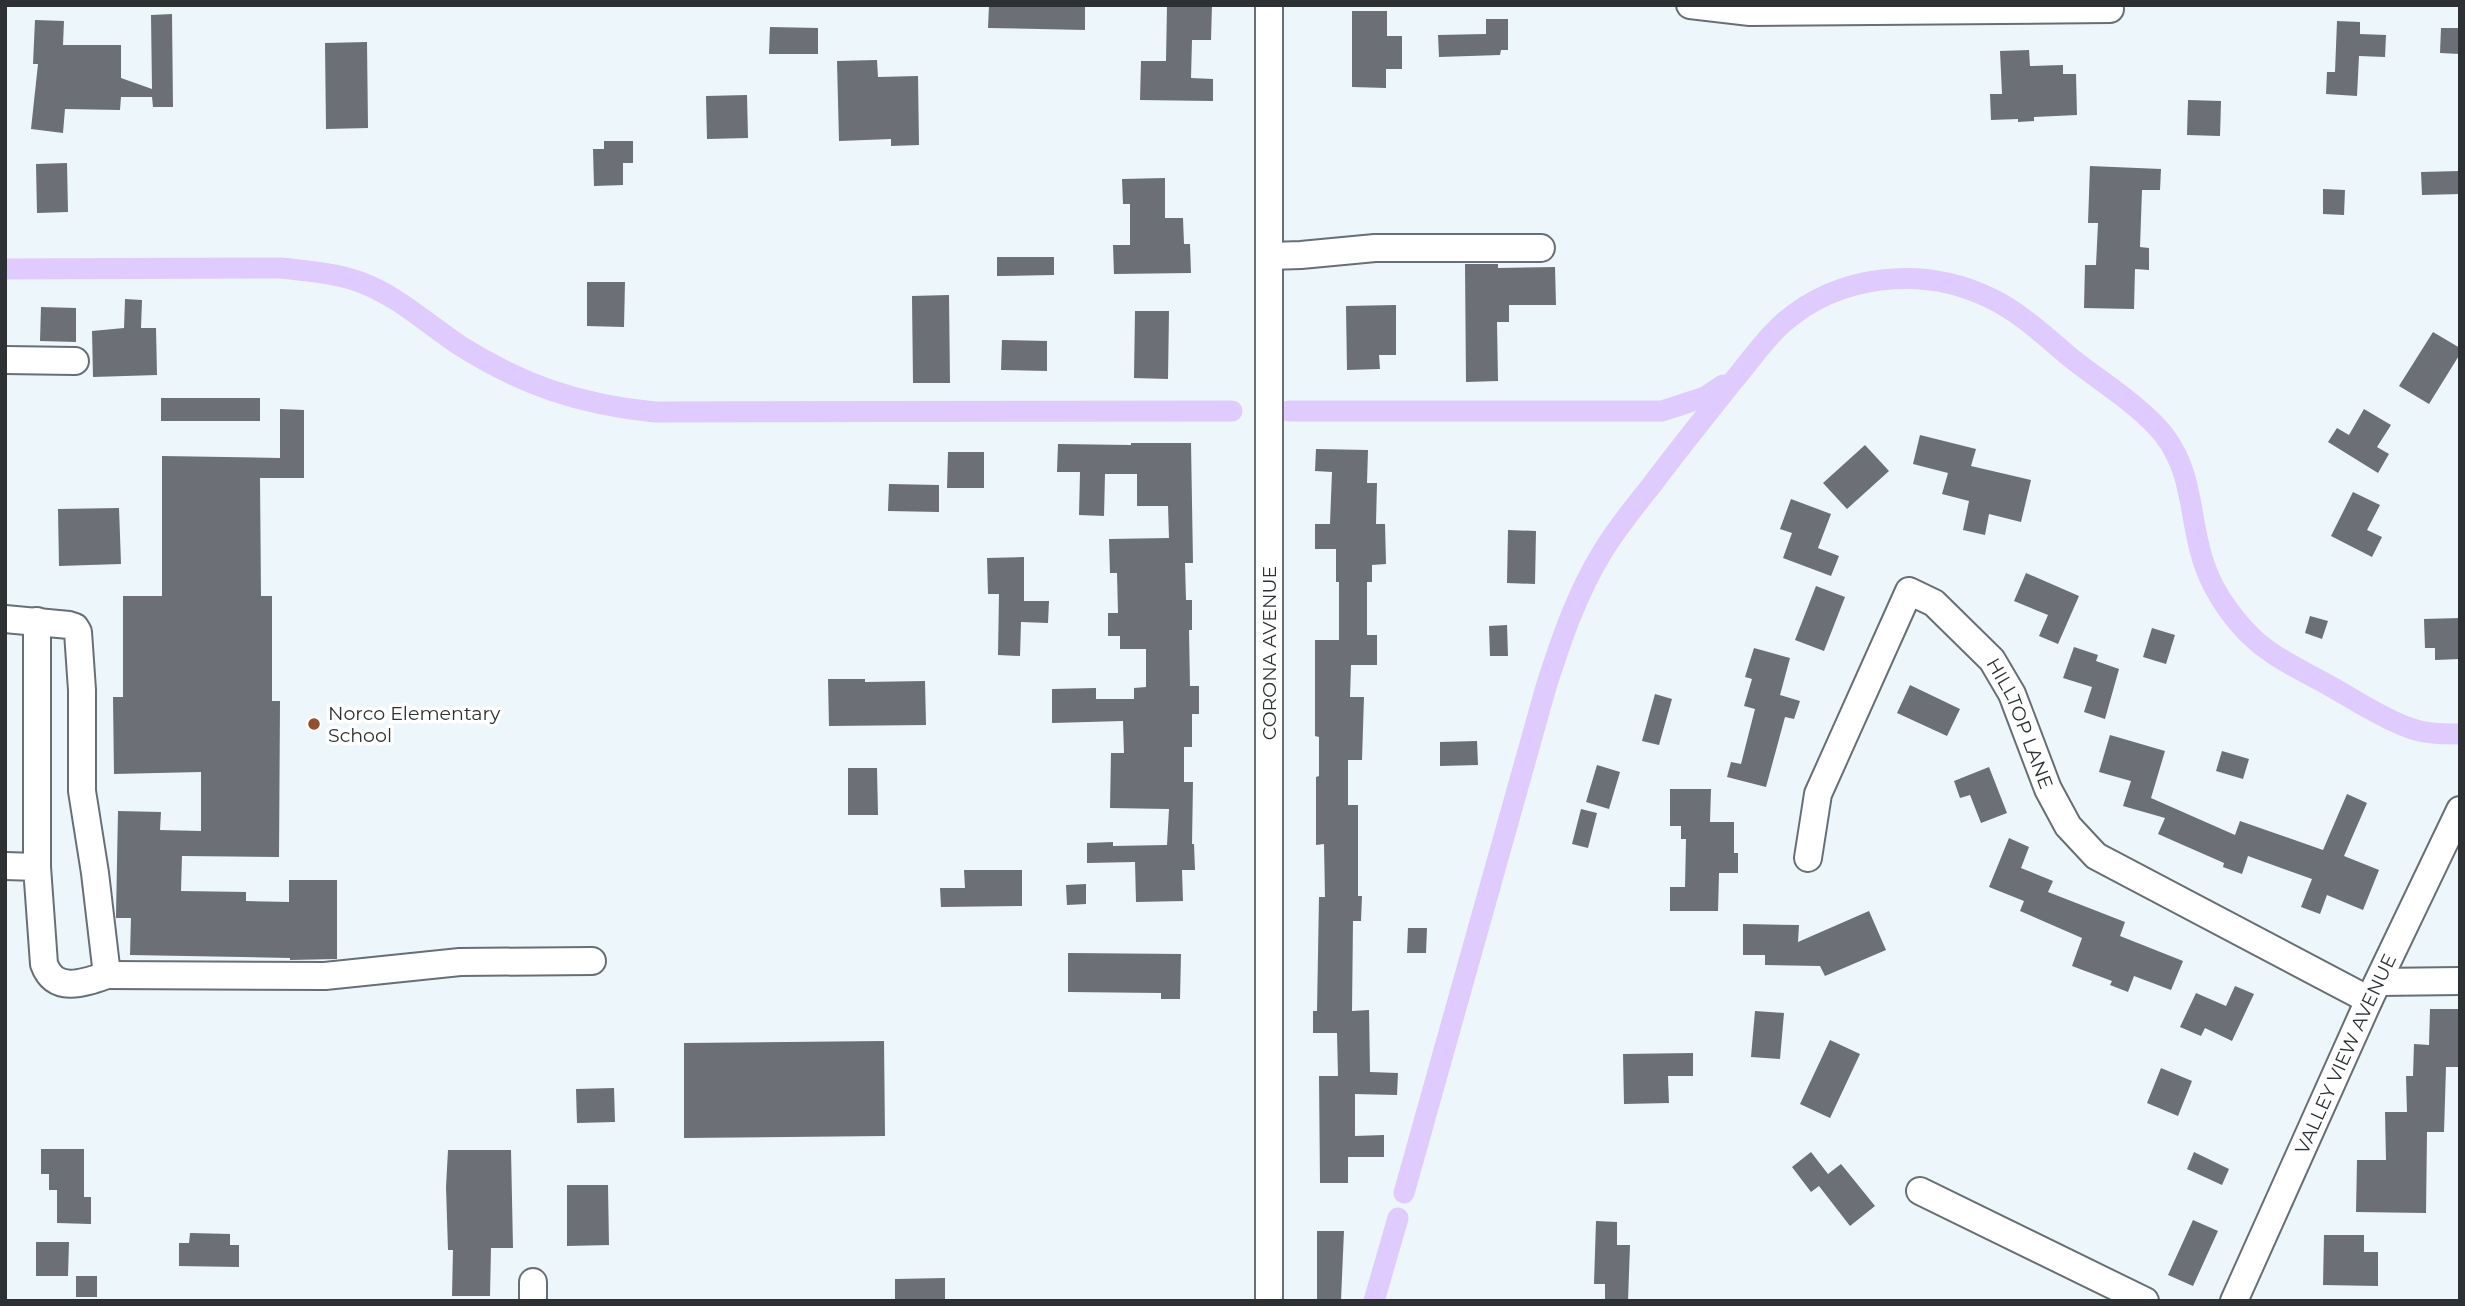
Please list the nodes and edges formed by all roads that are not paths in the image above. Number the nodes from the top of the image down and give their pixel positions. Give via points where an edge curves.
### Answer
1 (1269, 5) edge
2 (1690, 5) edge
3 (2110, 9) dead end
4 (1541, 248) dead end
5 (1269, 256) junction
6 (5, 360) edge
7 (75, 361) dead end
8 (5, 620) edge
9 (37, 621) junction
10 (2460, 810) edge
11 (1808, 858) dead end
12 (5, 866) edge
13 (37, 867) junction
14 (592, 961) dead end
15 (107, 975) junction
16 (2460, 981) edge
17 (2373, 991) junction
18 (1920, 1191) dead end
19 (1269, 1301) edge
20 (2144, 1301) edge
21 (2234, 1301) edge

1 - 5 street, CORONA AVENUE
2 - 3 street via 1750,12
4 - 5 street via 1375,248
5 - 19 street, CORONA AVENUE
6 - 7 street
8 - 9 street
9 - 13 street
9 - 15 street via 69,625 78,632 82,792
10 - 17 street, VALLEY VIEW AVENUE
11 - 17 street, HILLTOP LANE via 1818,794 1909,592 1934,603 1992,660 2011,694 2048,789 2068,826 2096,856
12 - 13 street
13 - 15 street via 47,972 63,984
14 - 15 street via 460,962 325,976
16 - 17 street
17 - 21 street, VALLEY VIEW AVENUE
18 - 20 street

